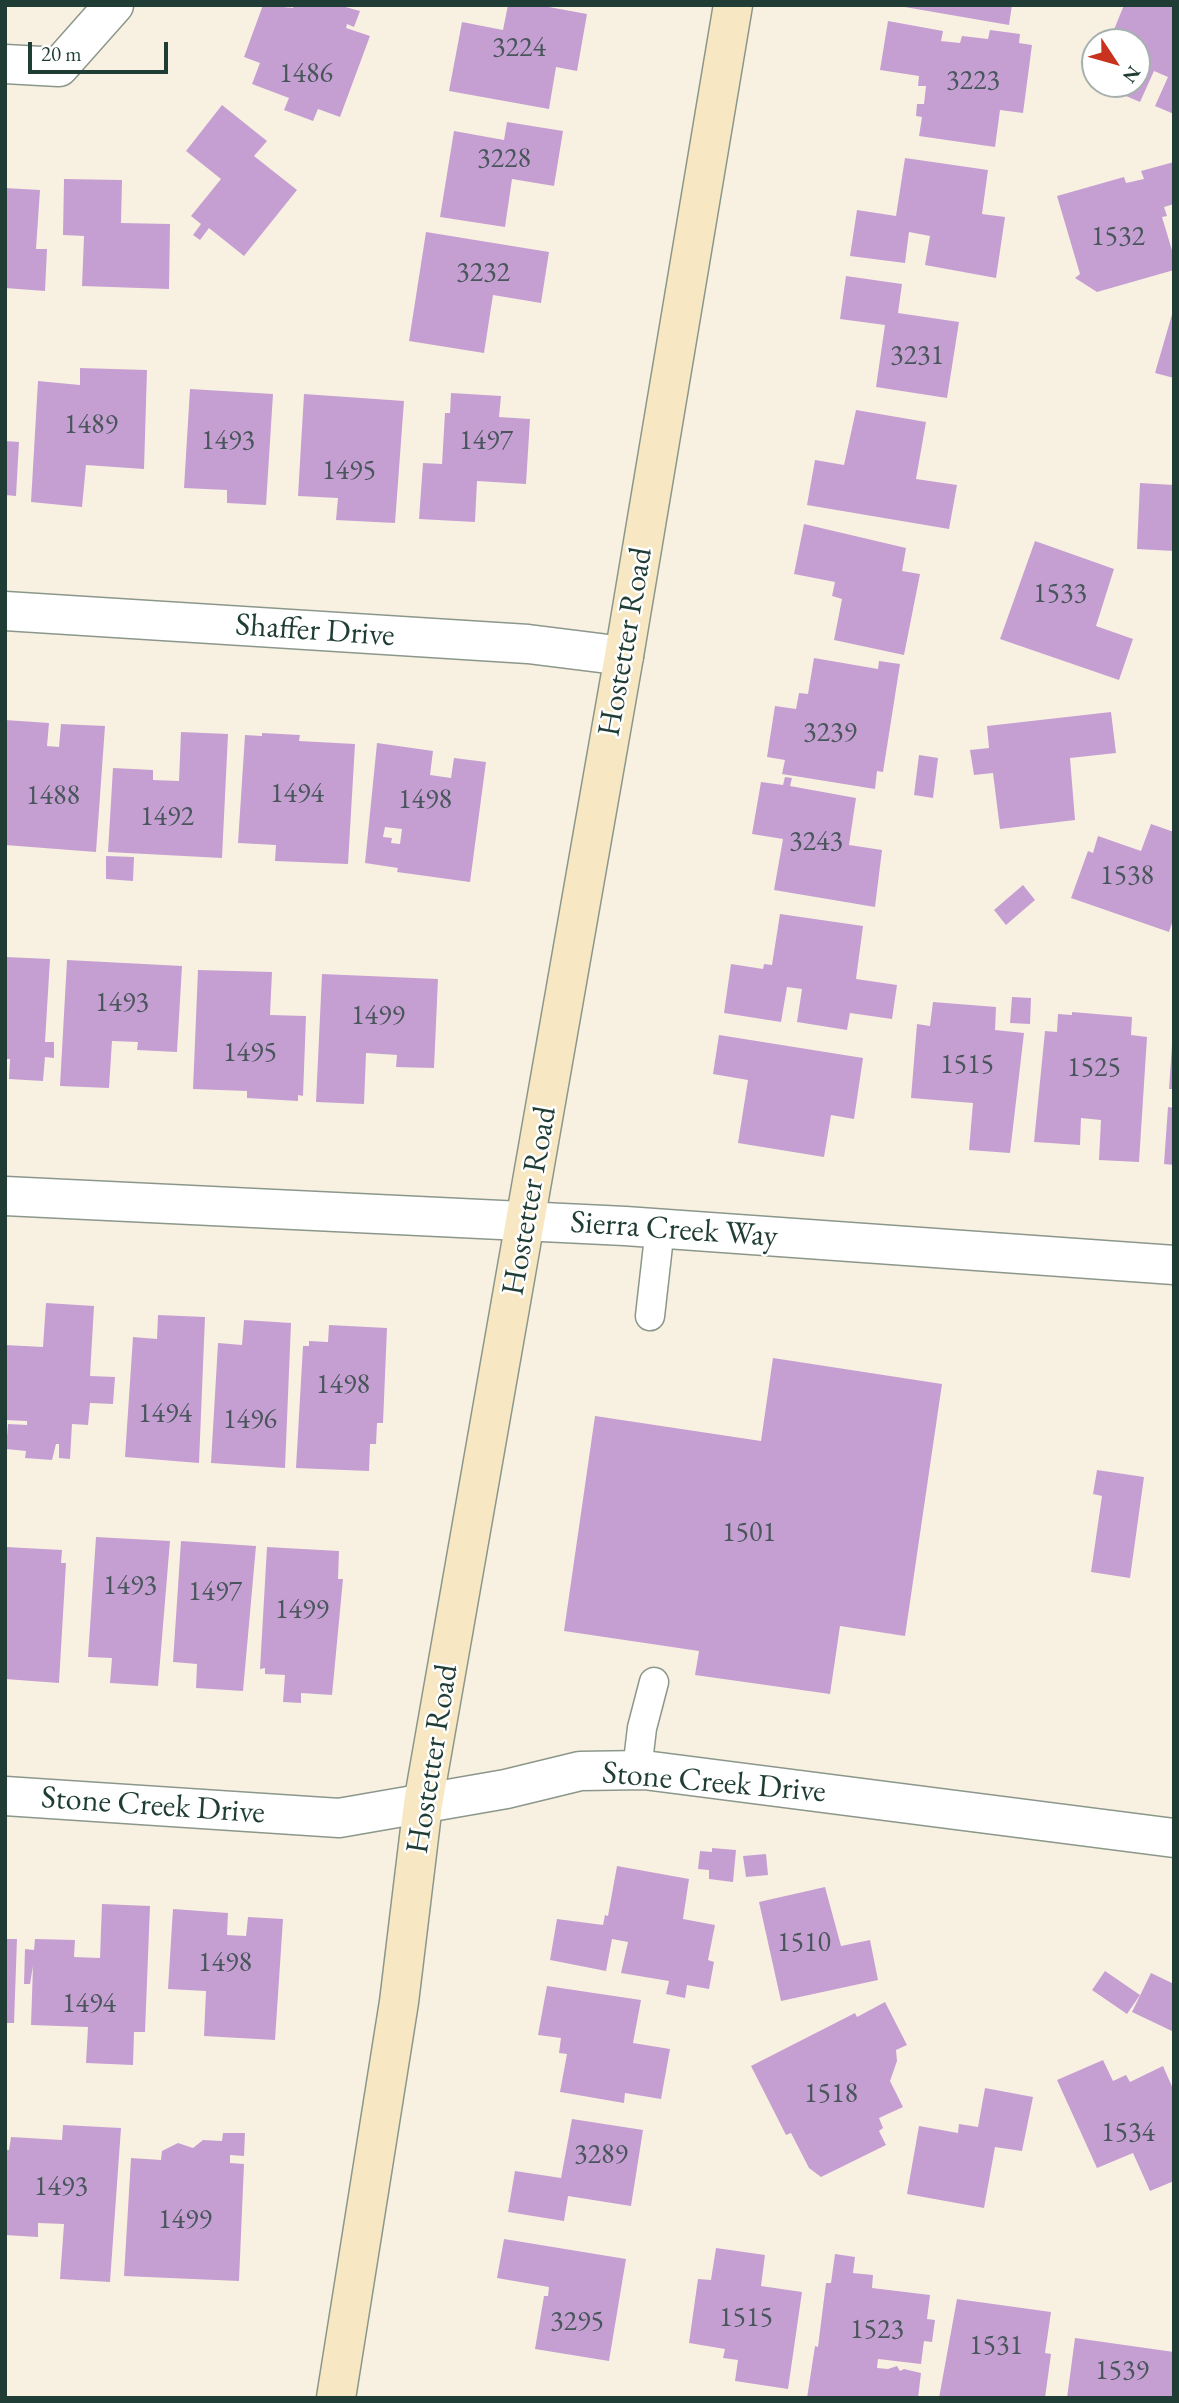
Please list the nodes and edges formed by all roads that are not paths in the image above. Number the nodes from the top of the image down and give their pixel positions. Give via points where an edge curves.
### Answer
1 (114, 5) edge
2 (733, 5) edge
3 (5, 64) edge
4 (5, 611) edge
5 (624, 656) junction
6 (5, 1196) edge
7 (527, 1220) junction
8 (660, 1228) junction
9 (1174, 1265) edge
10 (650, 1316) dead end
11 (654, 1682) dead end
12 (637, 1770) junction
13 (5, 1796) edge
14 (423, 1804) junction
15 (1174, 1838) edge
16 (336, 2398) edge

1 - 3 street via 59,67
2 - 5 main road, Hostetter Road
4 - 5 street, Shaffer Drive via 528,644
5 - 7 main road, Hostetter Road
6 - 7 street, Sierra Creek Way
7 - 8 street, Sierra Creek Way
7 - 14 main road, Hostetter Road
8 - 9 street, Sierra Creek Way
8 - 10 lane
11 - 12 lane
12 - 14 street, Stone Creek Drive via 580,1771
12 - 15 street, Stone Creek Drive
13 - 14 street, Stone Creek Drive via 339,1818
14 - 16 main road, Hostetter Road via 399,2002

